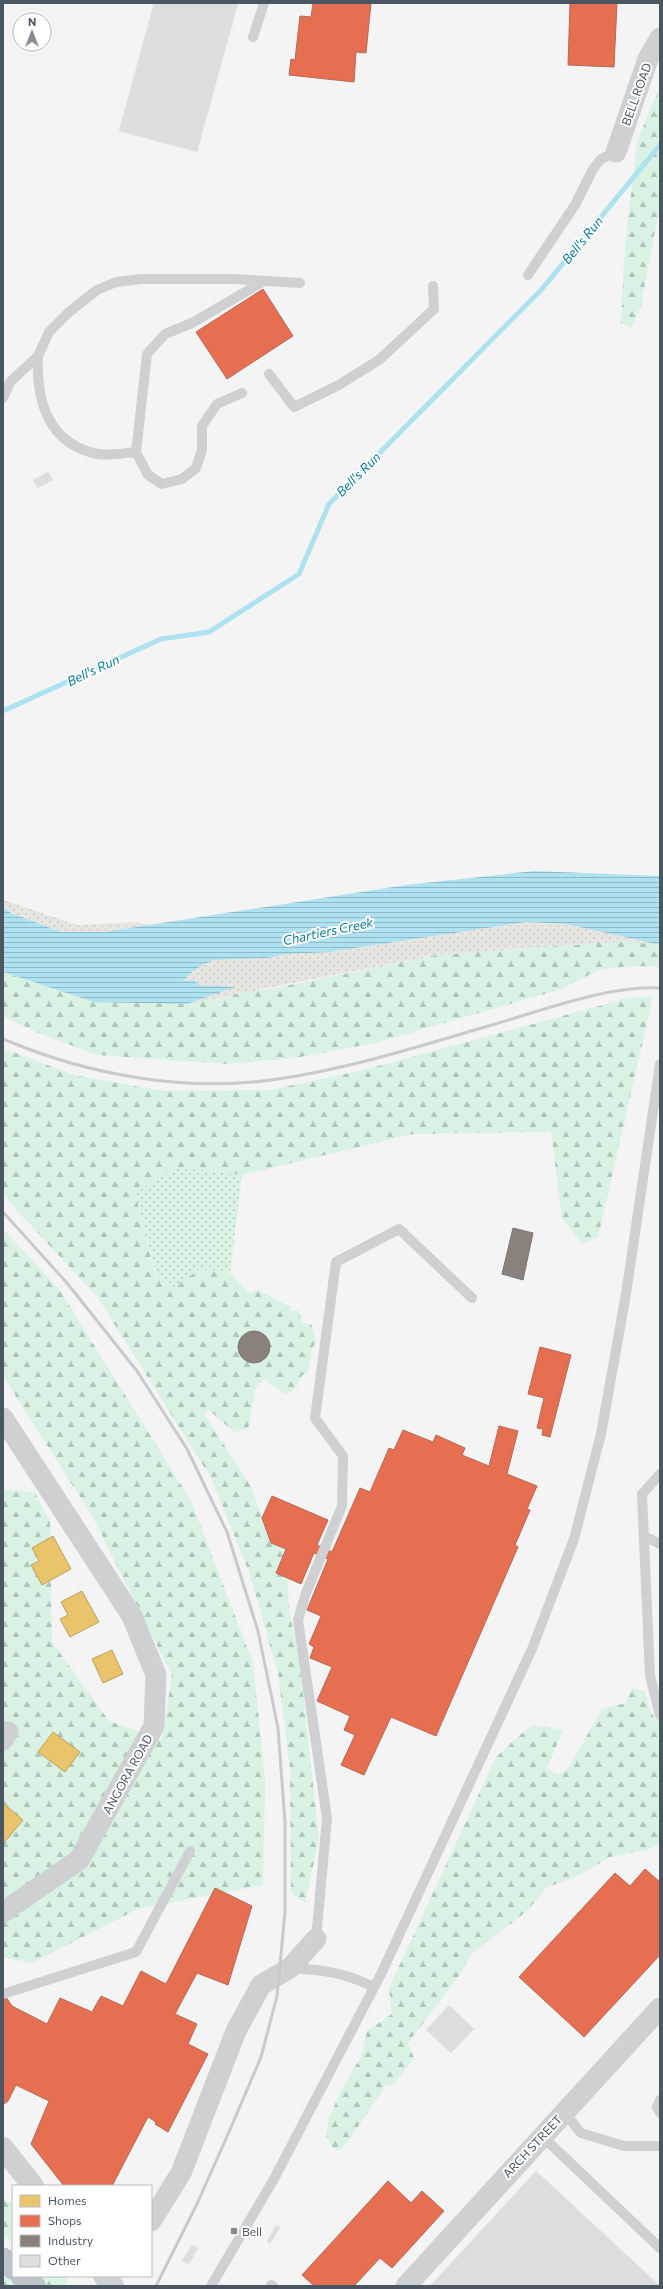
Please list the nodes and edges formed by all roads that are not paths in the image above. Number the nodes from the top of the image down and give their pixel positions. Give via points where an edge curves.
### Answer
1 (264, 3) edge
2 (253, 37) dead end
3 (660, 38) edge
4 (616, 152) joint
5 (528, 275) dead end
6 (264, 281) junction
7 (300, 283) dead end
8 (433, 286) dead end
9 (38, 356) junction
10 (269, 374) dead end
11 (242, 393) dead end
12 (3, 398) edge
13 (136, 452) junction
14 (660, 1064) edge
15 (472, 1298) dead end
16 (3, 1418) edge
17 (660, 1474) edge
18 (644, 1536) junction
19 (660, 1544) edge
20 (660, 1715) edge
21 (190, 1851) dead end
22 (3, 1912) edge
23 (316, 1939) joint
24 (290, 1968) junction
25 (374, 1987) junction
26 (3, 1994) edge
27 (660, 2008) edge
28 (660, 2100) edge
29 (564, 2112) junction
30 (660, 2112) edge
31 (542, 2136) junction
32 (660, 2146) edge
33 (3, 2148) edge
34 (32, 2185) edge
35 (152, 2219) edge
36 (660, 2248) edge
37 (3, 2259) edge
38 (12, 2267) edge
39 (23, 2277) edge
40 (34, 2286) edge
41 (211, 2286) edge
42 (406, 2286) edge

1 - 2 lane
3 - 4 street, BELL ROAD via 648,59
4 - 5 lane via 601,159 593,169 575,205
6 - 7 lane
6 - 9 lane via 116,282 98,290 69,312 49,332
6 - 13 lane via 192,323 165,334 147,354
8 - 10 lane via 434,309 379,360 337,386 294,407
9 - 12 lane via 10,382
9 - 13 lane via 37,381 43,407 55,428 70,443 99,454
11 - 13 lane via 217,404 202,426 202,450 196,468 182,479 162,484 148,475
14 - 25 lane via 626,1294 601,1434 574,1539 532,1649
15 - 23 lane via 399,1229 336,1262 315,1418 343,1456 342,1506 306,1593 298,1620 327,1818
16 - 22 street, ANGORA ROAD via 132,1616 156,1675 154,1726 78,1860
17 - 18 lane via 642,1494
18 - 19 lane
18 - 20 lane via 650,1676
21 - 26 lane via 136,1952
23 - 24 street
24 - 25 lane via 325,1970 348,1975
24 - 35 street via 261,1985 236,2031 181,2173
25 - 41 lane via 274,2179
27 - 29 street, ARCH STREET
28 - 30 lane via 656,2107
29 - 31 street, ARCH STREET
29 - 32 lane via 581,2133 624,2146
31 - 36 lane
31 - 42 street, ARCH STREET
33 - 34 street
37 - 38 highway
39 - 40 highway

